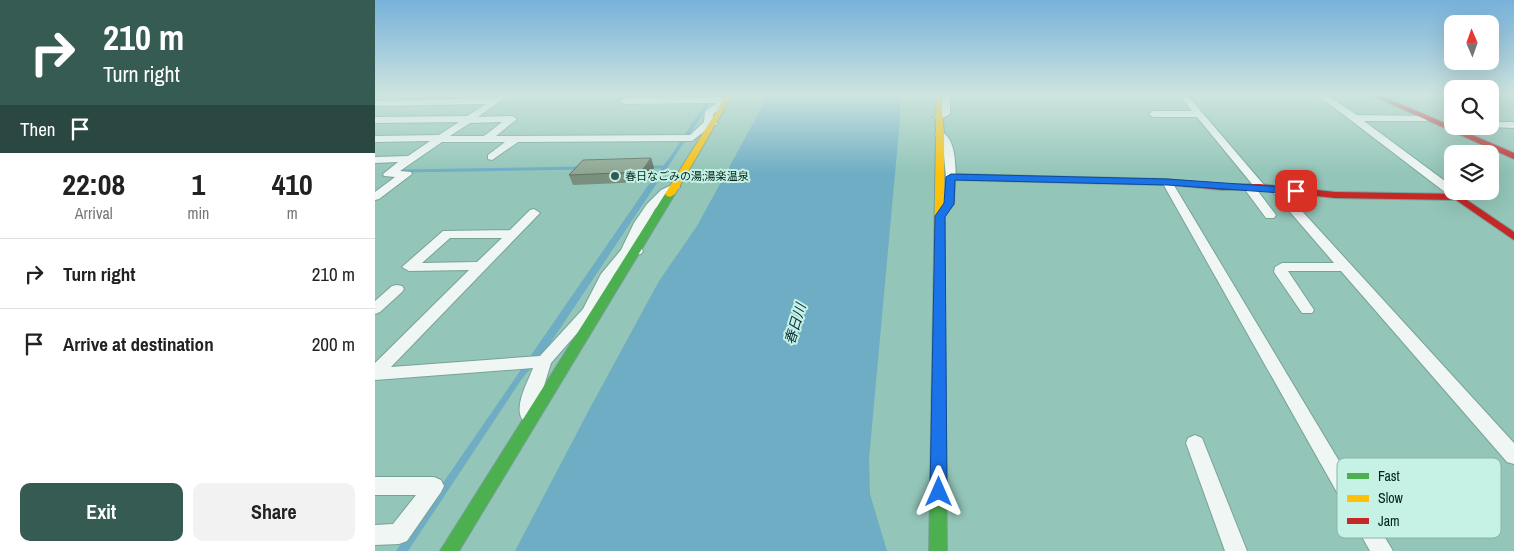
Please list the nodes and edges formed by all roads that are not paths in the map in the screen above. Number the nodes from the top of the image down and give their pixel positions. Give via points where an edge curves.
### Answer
1 (465, 122) edge
2 (511, 122) edge
3 (939, 122) edge
4 (1205, 122) edge
5 (1360, 122) edge
6 (1436, 122) edge
7 (711, 123) joint
8 (1439, 123) junction
9 (1444, 123) edge
10 (1499, 125) edge
11 (1512, 125) edge
12 (940, 134) junction
13 (692, 138) junction
14 (375, 139) edge
15 (440, 139) junction
16 (486, 139) junction
17 (515, 139) junction
18 (695, 154) junction
19 (1514, 156) edge
20 (492, 157) dead end
21 (375, 160) edge
22 (408, 160) junction
23 (951, 177) junction
24 (1167, 182) junction
25 (1444, 186) edge
26 (674, 187) joint
27 (1255, 187) junction
28 (1276, 189) junction
29 (375, 197) edge
30 (1444, 197) edge
31 (1463, 200) edge
32 (534, 213) dead end
33 (1270, 215) dead end
34 (940, 216) junction
35 (514, 234) junction
36 (1514, 237) edge
37 (482, 266) junction
38 (1346, 267) junction
39 (397, 289) dead end
40 (375, 309) edge
41 (1307, 310) dead end
42 (594, 311) junction
43 (544, 361) junction
44 (375, 374) edge
45 (527, 425) junction
46 (1195, 443) dead end
47 (1514, 456) edge
48 (1337, 474) edge
49 (375, 486) edge
50 (375, 535) edge
51 (1374, 538) edge
52 (449, 551) edge
53 (938, 551) edge
54 (1235, 551) edge
55 (1382, 551) edge

1 - 15 street
2 - 16 street
3 - 12 street
4 - 27 street
5 - 25 street
6 - 8 street
7 - 13 street
7 - 18 street
8 - 9 street
8 - 19 street
10 - 11 street
12 - 23 street via 948,145
12 - 34 street
13 - 17 street
13 - 18 street via 690,150
14 - 15 street
15 - 16 street
15 - 22 street
16 - 17 street
17 - 20 street
18 - 26 street
21 - 22 street
22 - 29 street via 388,174 407,174
23 - 24 street
23 - 34 street via 949,204
24 - 27 street
24 - 48 street
26 - 42 street via 662,192 638,223 632,251 607,274
27 - 28 street
27 - 33 street
28 - 30 street via 1335,195
28 - 38 street
31 - 36 street
32 - 35 street
34 - 53 street
35 - 37 street
35 - 37 street via 447,234 409,267
37 - 44 street
38 - 41 street via 1282,268 1281,272
38 - 47 street
39 - 40 street
42 - 43 street
42 - 45 street
43 - 44 street
43 - 45 street via 528,407
45 - 52 street
46 - 54 street
49 - 50 street via 434,486 399,534
51 - 55 street

